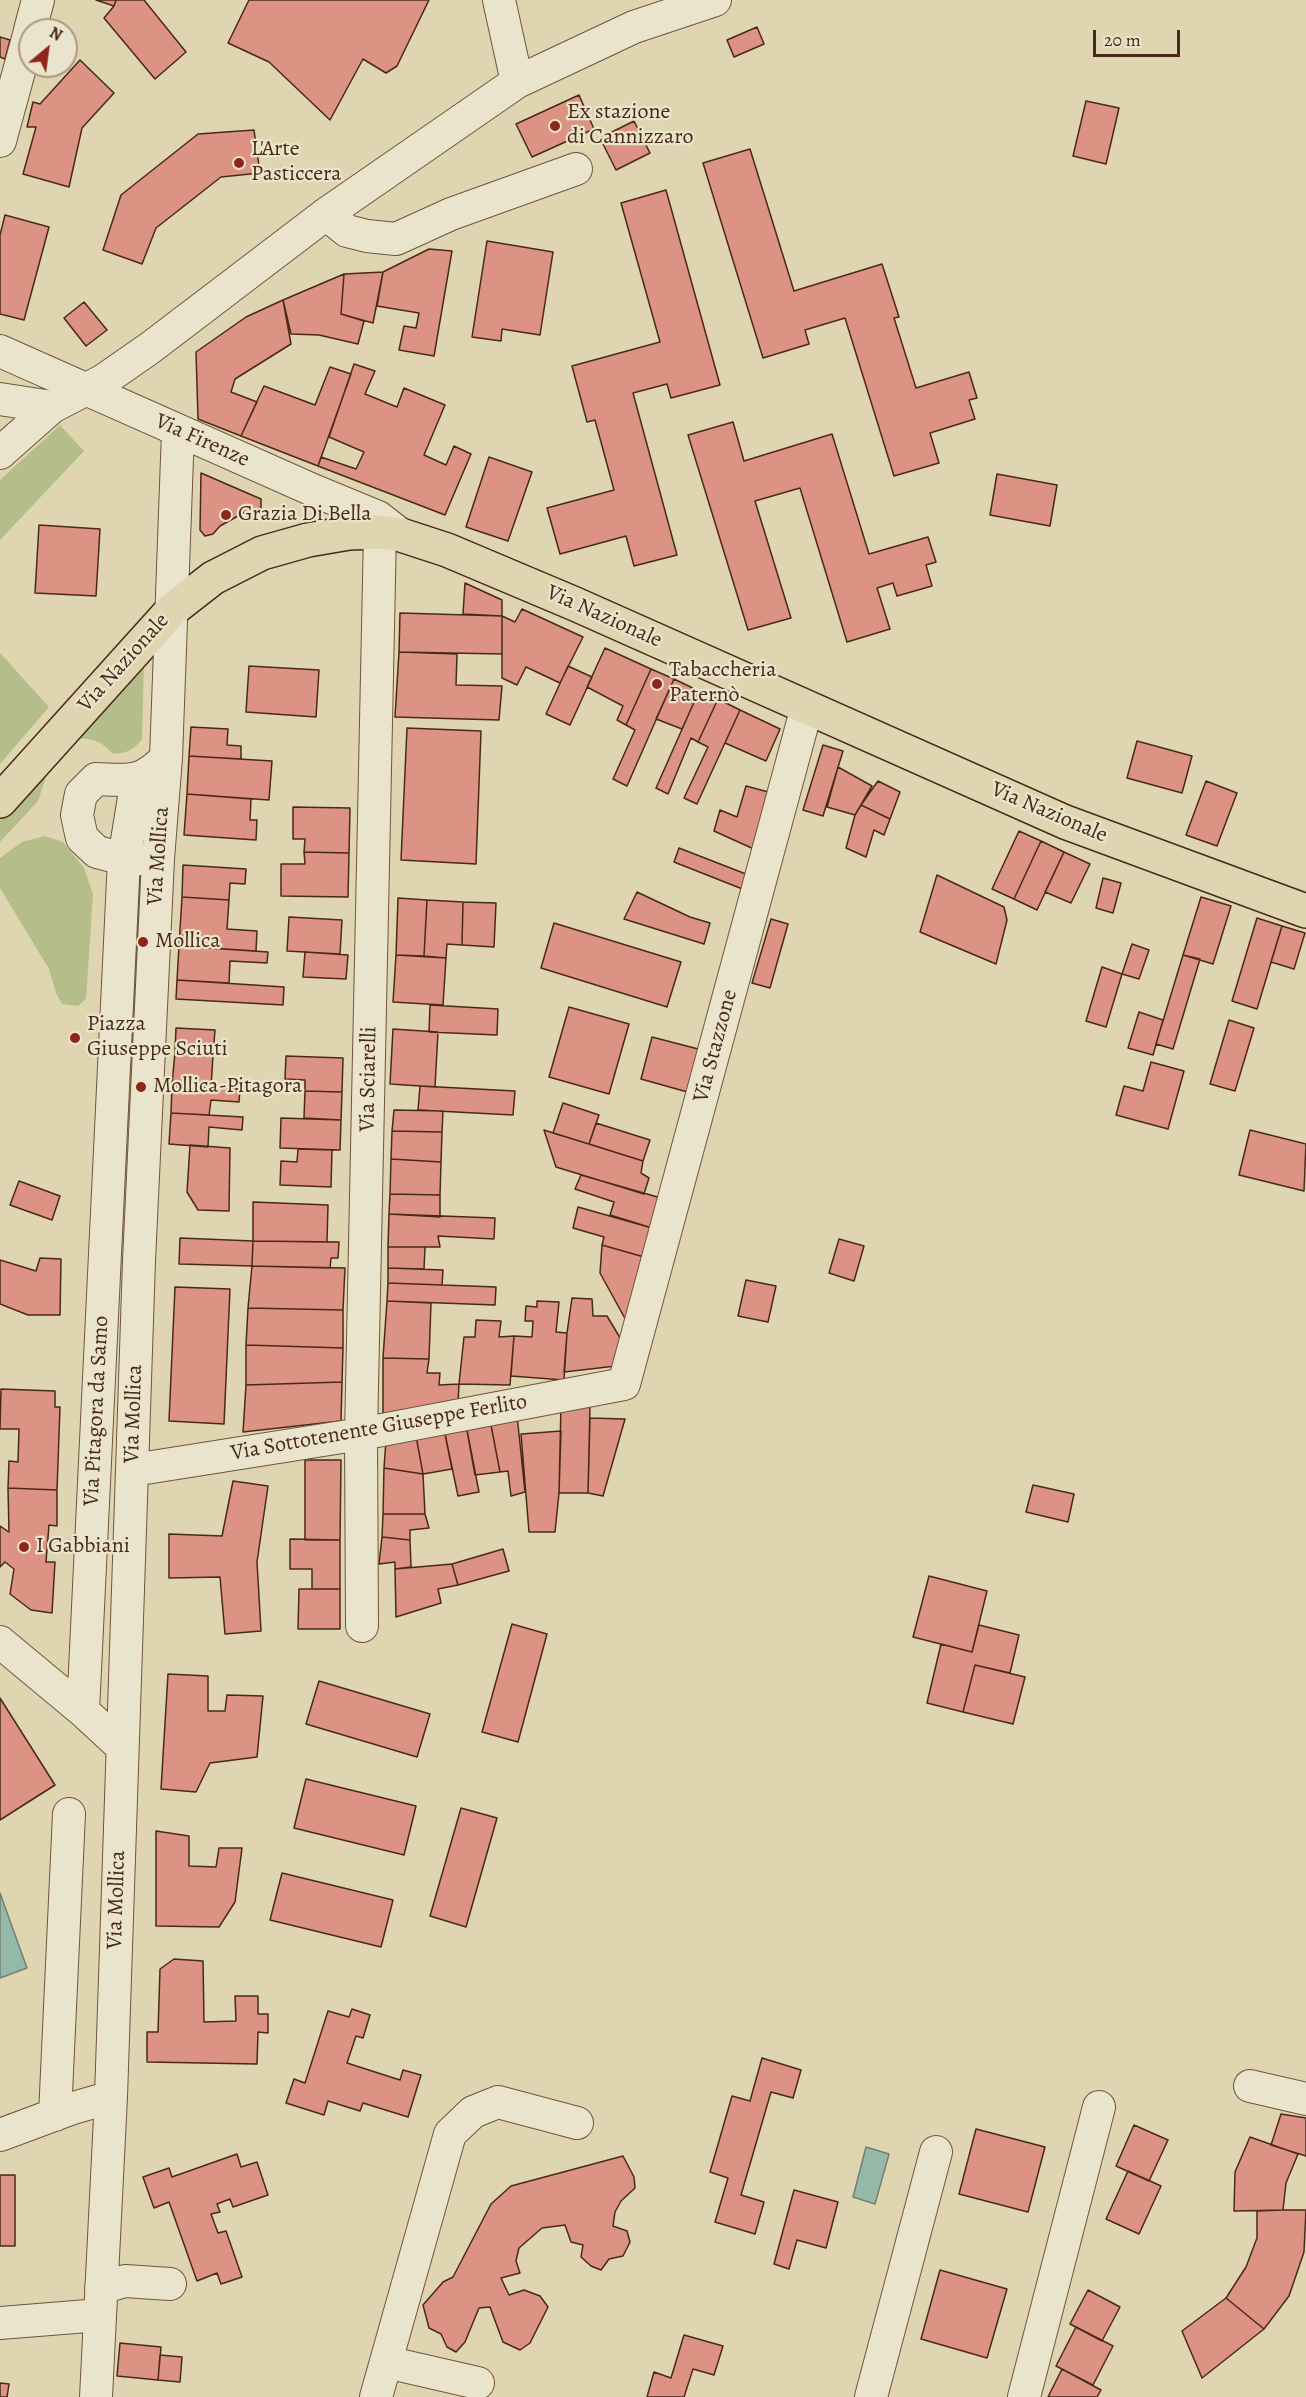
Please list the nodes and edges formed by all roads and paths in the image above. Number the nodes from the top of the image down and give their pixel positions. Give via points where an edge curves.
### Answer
1 (38, 0) edge
2 (499, 0) edge
3 (715, 0) edge
4 (33, 18) edge
5 (18, 74) edge
6 (517, 82) junction
7 (0, 141) edge
8 (576, 169) dead end
9 (326, 214) junction
10 (0, 351) edge
11 (30, 365) junction
12 (85, 390) junction
13 (0, 399) edge
14 (52, 407) junction
15 (178, 431) junction
16 (0, 453) edge
17 (315, 491) junction
18 (390, 534) junction
19 (334, 536) junction
20 (172, 610) junction
21 (807, 707) junction
22 (166, 758) junction
23 (137, 779) junction
24 (0, 801) edge
25 (124, 859) junction
26 (158, 859) junction
27 (1306, 911) edge
28 (105, 1255) junction
29 (139, 1261) junction
30 (624, 1384) joint
31 (361, 1434) junction
32 (133, 1470) junction
33 (362, 1626) dead end
34 (0, 1642) edge
35 (83, 1711) junction
36 (121, 1746) junction
37 (69, 1814) dead end
38 (1250, 2086) dead end
39 (111, 2097) junction
40 (1306, 2099) edge
41 (1098, 2107) dead end
42 (55, 2115) junction
43 (577, 2123) dead end
44 (0, 2135) edge
45 (936, 2152) dead end
46 (170, 2284) dead end
47 (100, 2301) junction
48 (0, 2323) edge
49 (386, 2362) junction
50 (478, 2383) dead end
51 (96, 2397) edge
52 (376, 2397) edge
53 (871, 2397) edge
54 (1024, 2397) edge

1 - 4 street
2 - 6 street
3 - 6 street via 634,27
5 - 7 street
6 - 9 street
8 - 9 street via 451,214 396,239 347,231
9 - 12 street via 150,348
10 - 11 street, Via Firenze
11 - 12 street, Via Firenze
11 - 13 street
12 - 14 street
12 - 15 street, Via Firenze
13 - 14 street
14 - 16 street
15 - 17 street, Via Firenze
15 - 20 street, Via Mollica
17 - 18 street, Via Firenze via 378,517
17 - 19 street via 326,503
18 - 19 main road, Via Nazionale
18 - 21 main road, Via Nazionale via 447,550
18 - 31 street, Via Sciarelli
19 - 20 main road, Via Nazionale via 262,553 213,578
20 - 22 street, Via Mollica
20 - 24 main road, Via Nazionale
21 - 27 main road, Via Nazionale via 1065,822
21 - 30 street, Via Stazzone
22 - 23 street via 153,772
22 - 26 street, Via Mollica
23 - 25 street, Via Pitagora da Samo
23 - 25 street via 96,779 81,794 77,815 82,838 97,852
25 - 26 street
25 - 28 street, Via Pitagora da Samo
26 - 29 street, Via Mollica
28 - 29 street
28 - 35 street, Via Pitagora da Samo
29 - 32 street, Via Mollica
30 - 31 street, Via Sottotenente Giuseppe Ferlito
31 - 32 street, Via Sottotenente Giuseppe Ferlito
31 - 33 street, Via Sciarelli
32 - 36 street, Via Mollica
34 - 35 street
35 - 36 street
36 - 39 street, Via Mollica
37 - 42 street
38 - 40 street
39 - 42 street
39 - 47 street, Via Mollica
41 - 54 street
42 - 44 street
43 - 49 street via 498,2102 473,2112 450,2134
45 - 53 street
46 - 47 street via 125,2281
47 - 48 street
47 - 51 street, Via Mollica
49 - 50 street
49 - 52 street

